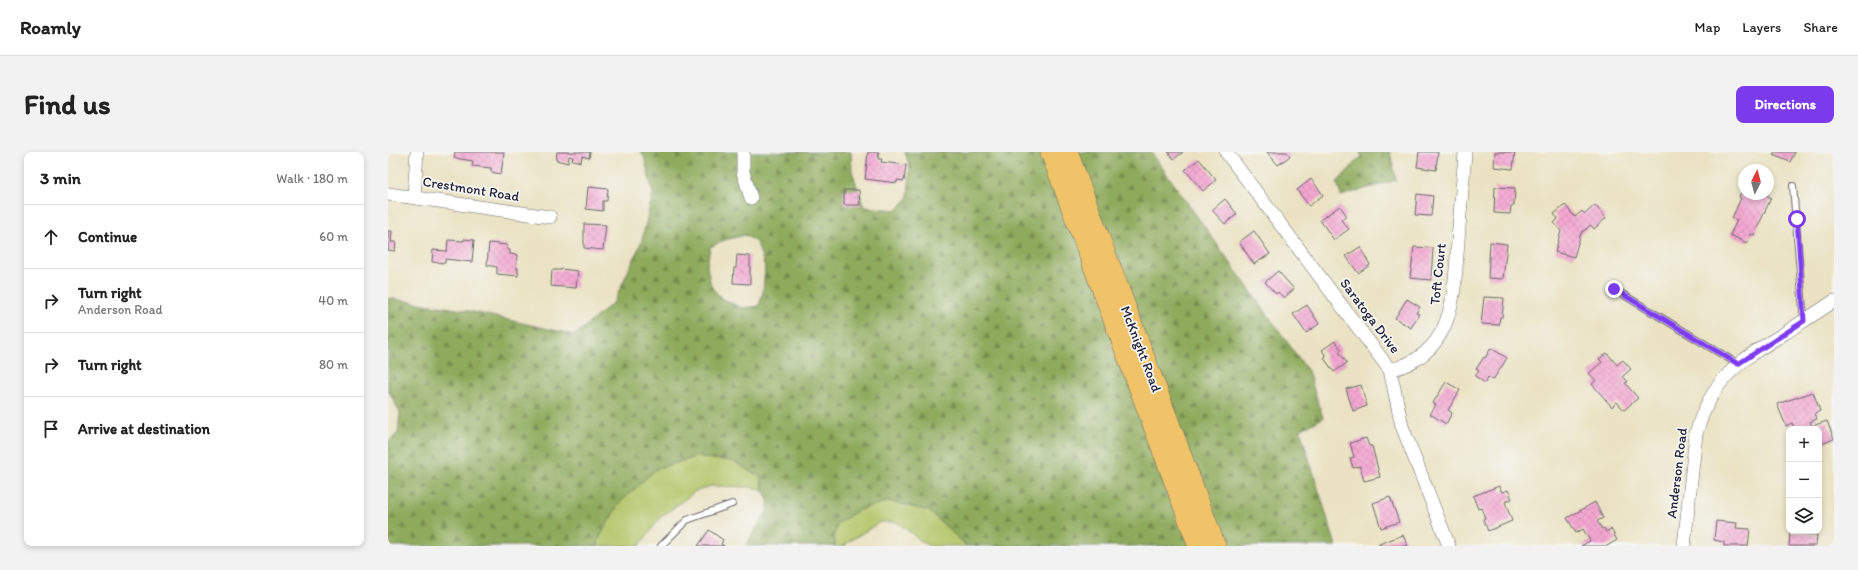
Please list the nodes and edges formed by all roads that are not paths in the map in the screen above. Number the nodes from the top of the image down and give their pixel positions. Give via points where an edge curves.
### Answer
1 (417, 152) edge
2 (743, 152) edge
3 (1051, 152) edge
4 (1067, 152) edge
5 (1226, 152) edge
6 (1465, 152) edge
7 (1793, 186) dead end
8 (388, 194) edge
9 (414, 196) junction
10 (751, 198) dead end
11 (550, 217) dead end
12 (1614, 289) dead end
13 (1834, 301) edge
14 (1804, 321) junction
15 (1738, 364) junction
16 (1390, 370) junction
17 (732, 504) dead end
18 (661, 546) edge
19 (1199, 546) edge
20 (1215, 546) edge
21 (1449, 546) edge
22 (1684, 546) edge

1 - 9 street
2 - 10 street via 742,172
3 - 19 highway, McKnight Road
4 - 20 highway, McKnight Road
5 - 16 street, Saratoga Drive
6 - 16 street, Toft Court via 1454,290 1448,320 1442,332 1425,352 1404,366
7 - 14 lane
8 - 9 street, Crestmont Road
9 - 11 street, Crestmont Road
12 - 15 lane
13 - 14 street, Anderson Road
14 - 15 street, Anderson Road
15 - 22 street, Anderson Road via 1710,397 1696,434
16 - 21 street, Saratoga Drive via 1402,426
17 - 18 lane via 687,520

